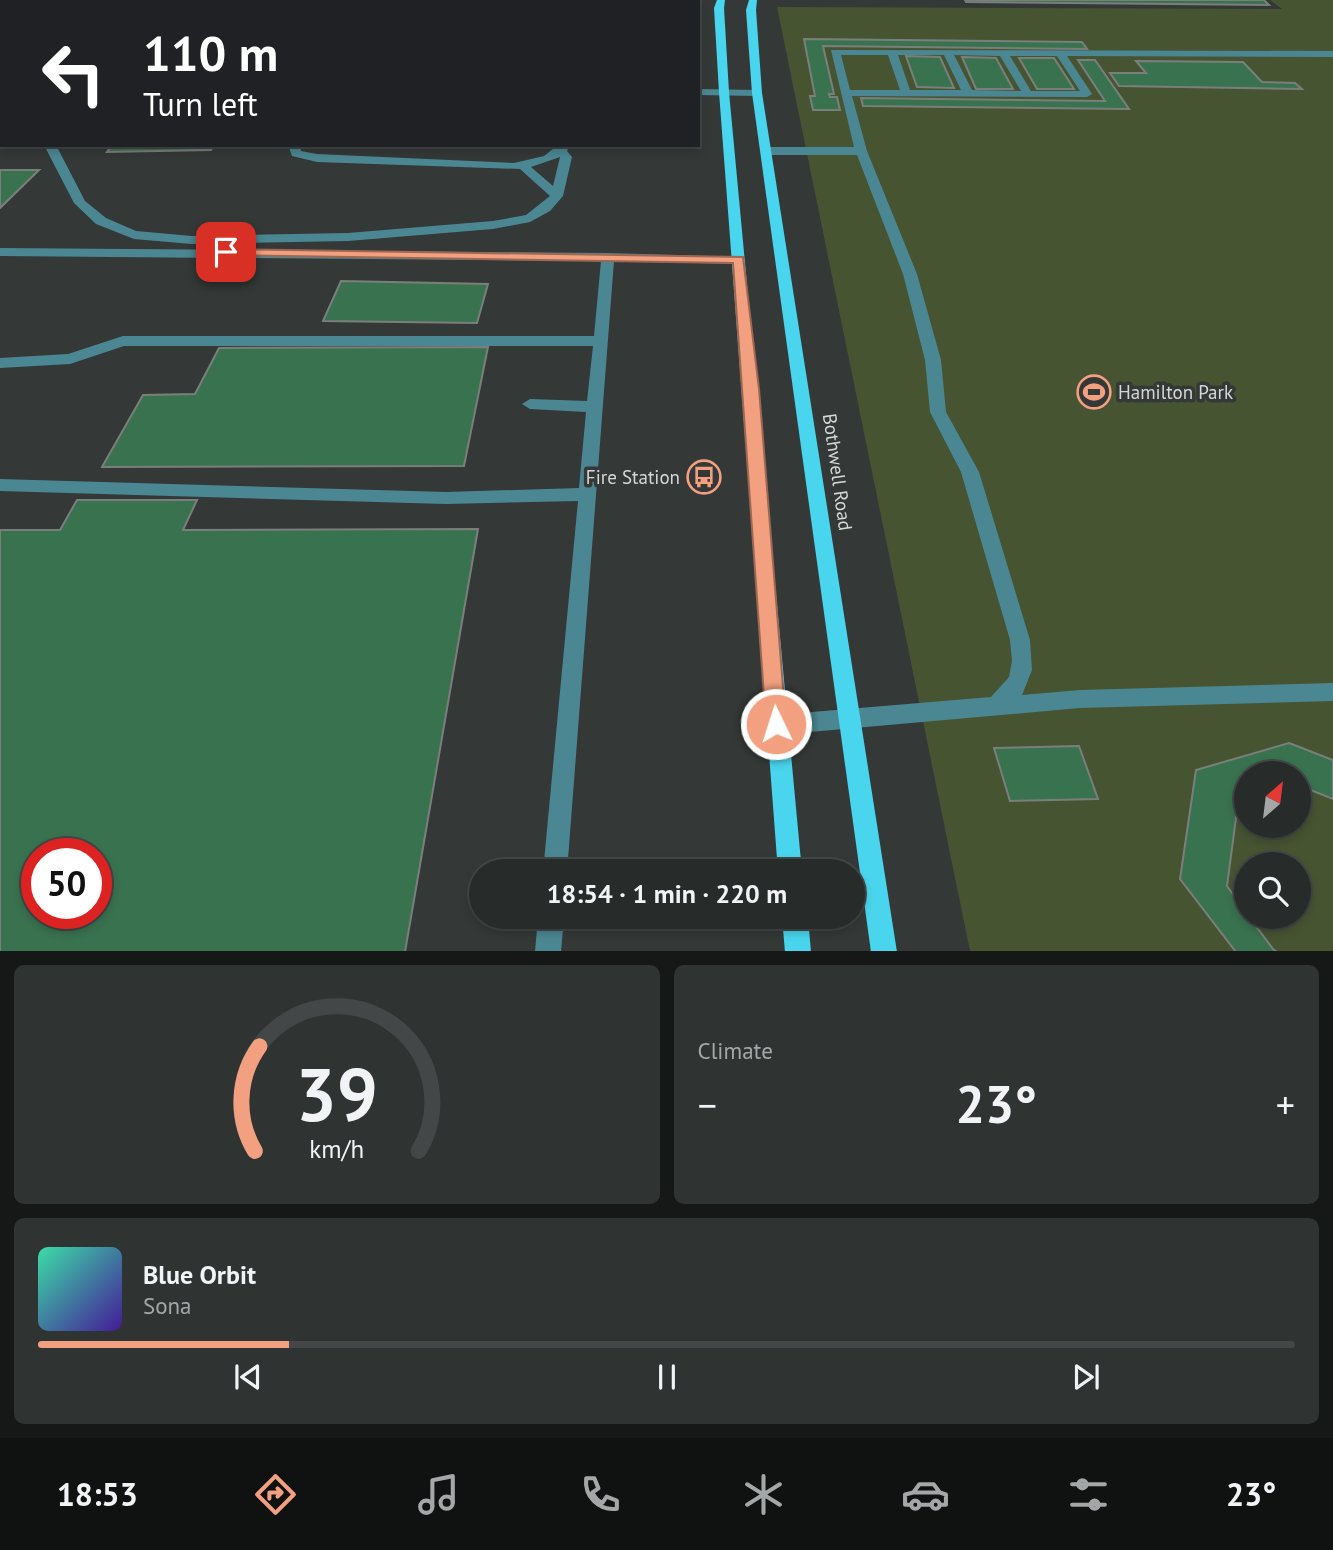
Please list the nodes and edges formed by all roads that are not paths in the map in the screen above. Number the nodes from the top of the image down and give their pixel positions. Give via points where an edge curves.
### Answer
1 (721, 0) edge
2 (753, 0) edge
3 (892, 52) junction
4 (948, 52) junction
5 (1003, 53) junction
6 (1060, 53) junction
7 (1333, 54) edge
8 (700, 92) edge
9 (724, 92) junction
10 (757, 93) junction
11 (846, 93) junction
12 (906, 93) junction
13 (968, 94) junction
14 (1028, 94) junction
15 (51, 147) edge
16 (294, 147) edge
17 (562, 148) edge
18 (767, 151) junction
19 (861, 151) junction
20 (523, 166) junction
21 (557, 196) junction
22 (0, 252) edge
23 (608, 257) junction
24 (739, 260) junction
25 (601, 341) junction
26 (0, 363) edge
27 (530, 404) dead end
28 (595, 407) junction
29 (0, 485) edge
30 (588, 494) junction
31 (1333, 692) edge
32 (996, 706) junction
33 (850, 720) junction
34 (776, 724) junction
35 (556, 859) edge
36 (789, 859) edge
37 (550, 929) edge
38 (796, 929) edge
39 (548, 951) edge
40 (798, 951) edge
41 (884, 951) edge

1 - 9 main road
2 - 10 main road, Bothwell Road
3 - 4 street
3 - 11 street via 835,52
3 - 12 street
4 - 5 street
4 - 13 street
5 - 6 street
5 - 14 street
6 - 7 street
6 - 14 street via 1087,94
8 - 9 street
9 - 10 street
9 - 24 main road
10 - 18 main road, Bothwell Road
11 - 12 street
11 - 19 street
12 - 13 street
13 - 14 street
15 - 21 street via 80,203 101,221 134,235 163,238 300,239 493,225 530,218
16 - 20 street via 296,154 343,161
17 - 20 street via 548,159
17 - 21 street via 566,157
18 - 19 street
18 - 33 main road, Bothwell Road
19 - 32 street via 910,274 933,360 938,412 970,472 1020,640 1025,666 1012,693
20 - 21 street
22 - 23 street
23 - 24 street
23 - 25 street
24 - 34 main road
25 - 26 street via 123,341 70,359
25 - 28 street
27 - 28 street
28 - 30 street
29 - 30 street via 446,498
30 - 35 street
31 - 32 street via 1080,699
32 - 33 street
33 - 34 street
33 - 41 main road, Bothwell Road
34 - 36 main road
37 - 39 street
38 - 40 main road

